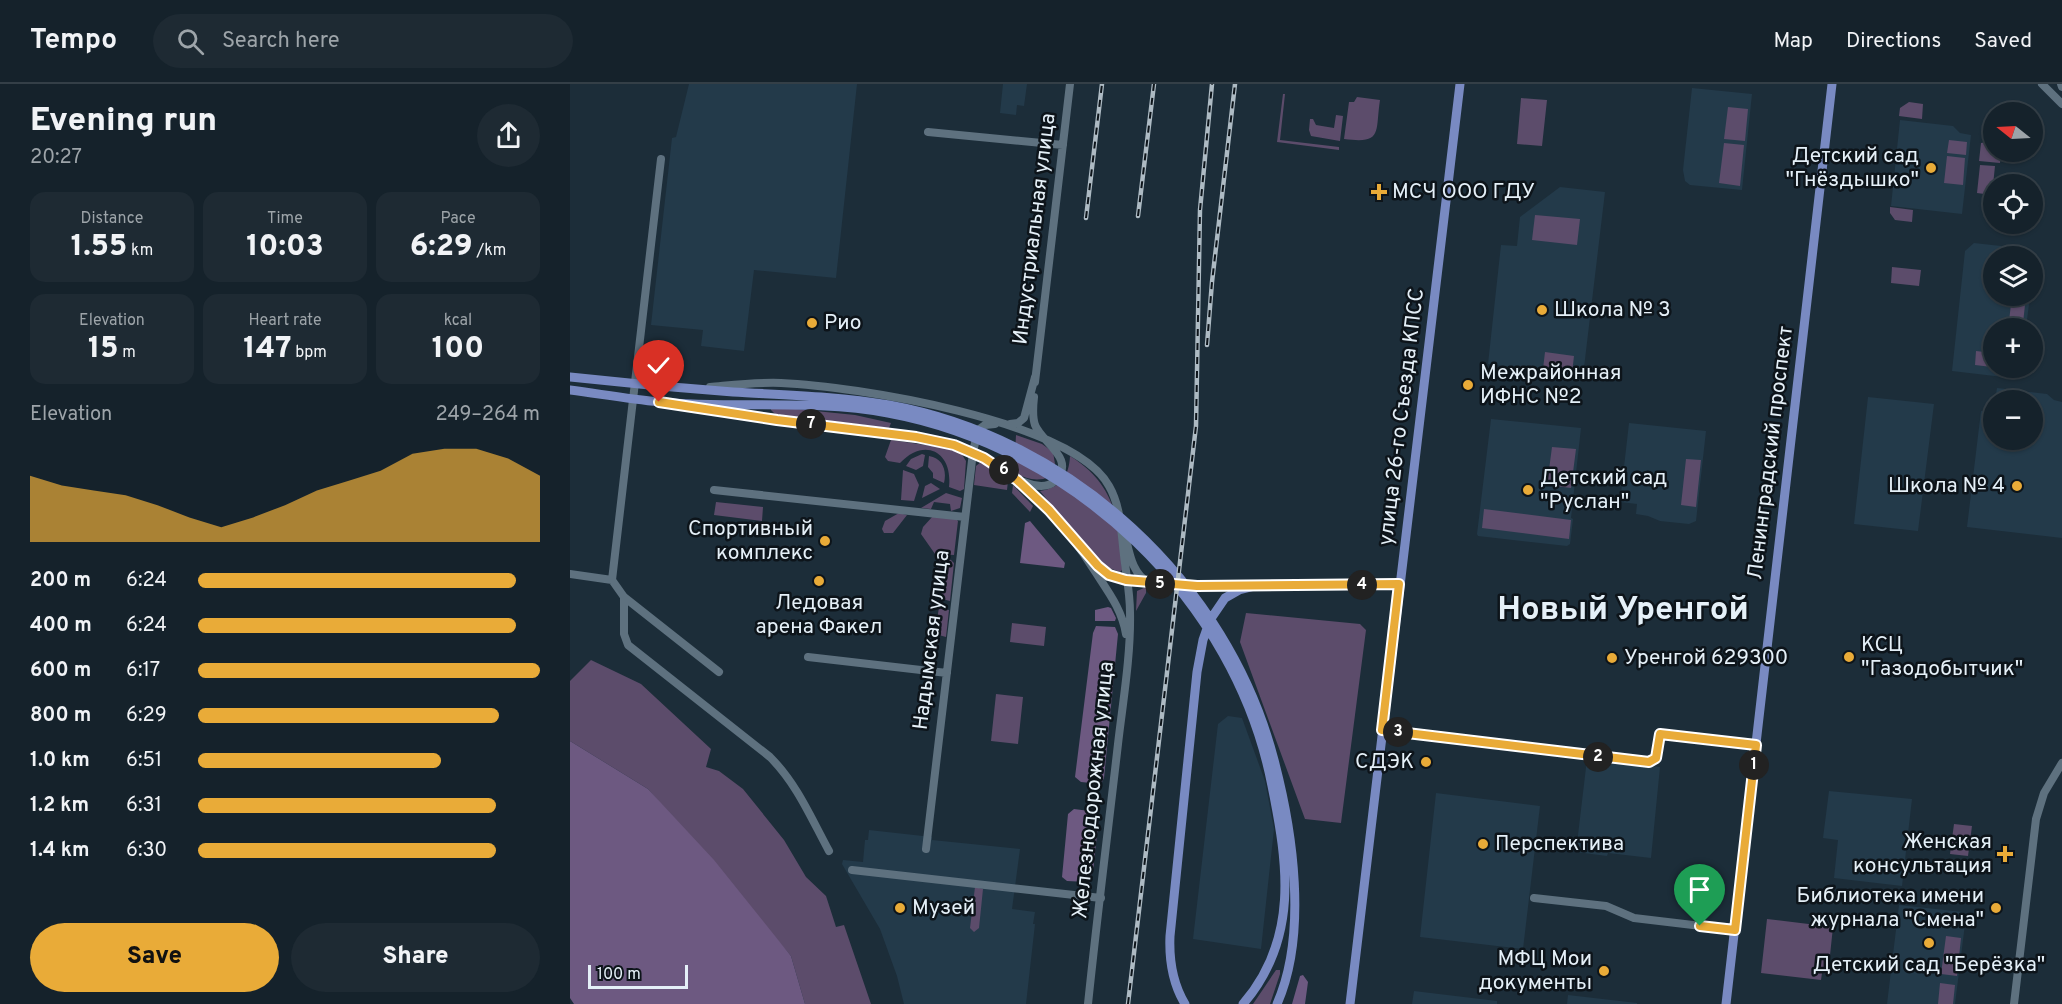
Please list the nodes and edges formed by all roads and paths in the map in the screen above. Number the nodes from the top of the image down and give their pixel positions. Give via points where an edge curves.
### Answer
1 (1070, 84) edge
2 (1460, 84) edge
3 (1832, 84) edge
4 (2042, 84) edge
5 (2062, 104) edge
6 (928, 132) dead end
7 (1063, 145) junction
8 (661, 159) dead end
9 (570, 376) edge
10 (1035, 377) junction
11 (634, 384) junction
12 (690, 388) junction
13 (570, 390) edge
14 (633, 398) junction
15 (659, 402) junction
16 (889, 409) junction
17 (1004, 424) junction
18 (1045, 440) junction
19 (973, 452) junction
20 (1017, 480) junction
21 (714, 490) dead end
22 (965, 517) junction
23 (1120, 518) junction
24 (1083, 551) junction
25 (570, 574) edge
26 (612, 580) junction
27 (1126, 580) junction
28 (1150, 583) junction
29 (1399, 584) junction
30 (1255, 586) junction
31 (624, 597) junction
32 (1128, 651) junction
33 (808, 657) dead end
34 (719, 672) dead end
35 (947, 673) junction
36 (1382, 730) junction
37 (1756, 745) junction
38 (2062, 763) edge
39 (926, 849) dead end
40 (829, 851) dead end
41 (1288, 865) junction
42 (852, 870) dead end
43 (1101, 898) junction
44 (1534, 898) dead end
45 (1735, 930) junction
46 (1088, 1004) edge
47 (1185, 1004) edge
48 (1243, 1004) edge
49 (1277, 1004) edge
50 (1350, 1004) edge
51 (1726, 1004) edge
52 (2014, 1004) edge

1 - 7 street, Индустриальная улица
2 - 29 main road, улица 26-го Съезда КПСС
3 - 37 main road, Ленинградский проспект
4 - 5 street
6 - 7 street
7 - 10 street, Индустриальная улица
8 - 11 street
9 - 11 main road
10 - 17 street, Индустриальная улица via 1024,418 1018,423
10 - 18 street, Индустриальная улица via 1033,416
11 - 12 main road
11 - 14 street
12 - 16 main road via 810,395
12 - 17 street via 763,383 834,387 901,398
13 - 14 main road
14 - 15 main road
14 - 26 street
15 - 16 main road
15 - 19 street via 928,439
16 - 41 main road via 930,415 981,432 1058,471 1122,519 1175,573 1220,633 1259,714 1278,777
17 - 18 street
17 - 19 street, Надымская улица via 980,427
18 - 20 street, Индустриальная улица via 1060,456 1058,477 1053,483 1039,486
18 - 23 street via 1082,457 1102,475
19 - 20 street
19 - 22 street, Надымская улица
20 - 24 street via 1049,510
21 - 22 street
22 - 35 street, Надымская улица
23 - 27 street, Железнодорожная улица
23 - 28 street via 1136,570
24 - 27 street via 1103,571
24 - 32 street via 1120,612
25 - 26 street
26 - 31 street
27 - 28 street
27 - 32 street, Железнодорожная улица via 1130,611
28 - 30 street
29 - 30 main road
29 - 36 main road, улица 26-го Съезда КПСС
30 - 47 main road via 1230,594 1219,604 1200,654 1170,936 1173,974
31 - 34 street
31 - 40 street via 624,634 628,645 770,757 793,784
32 - 43 street, Железнодорожная улица
33 - 35 street
35 - 39 street, Надымская улица
36 - 37 street via 1649,762 1656,758 1660,734
36 - 50 main road, улица 26-го Съезда КПСС
37 - 45 main road, Ленинградский проспект
38 - 52 street via 2044,793 2036,819
41 - 48 main road via 1277,947
41 - 49 main road via 1294,912 1291,951
42 - 43 street
43 - 46 street, Железнодорожная улица
44 - 45 street via 1606,906 1634,918
45 - 51 main road, Ленинградский проспект

